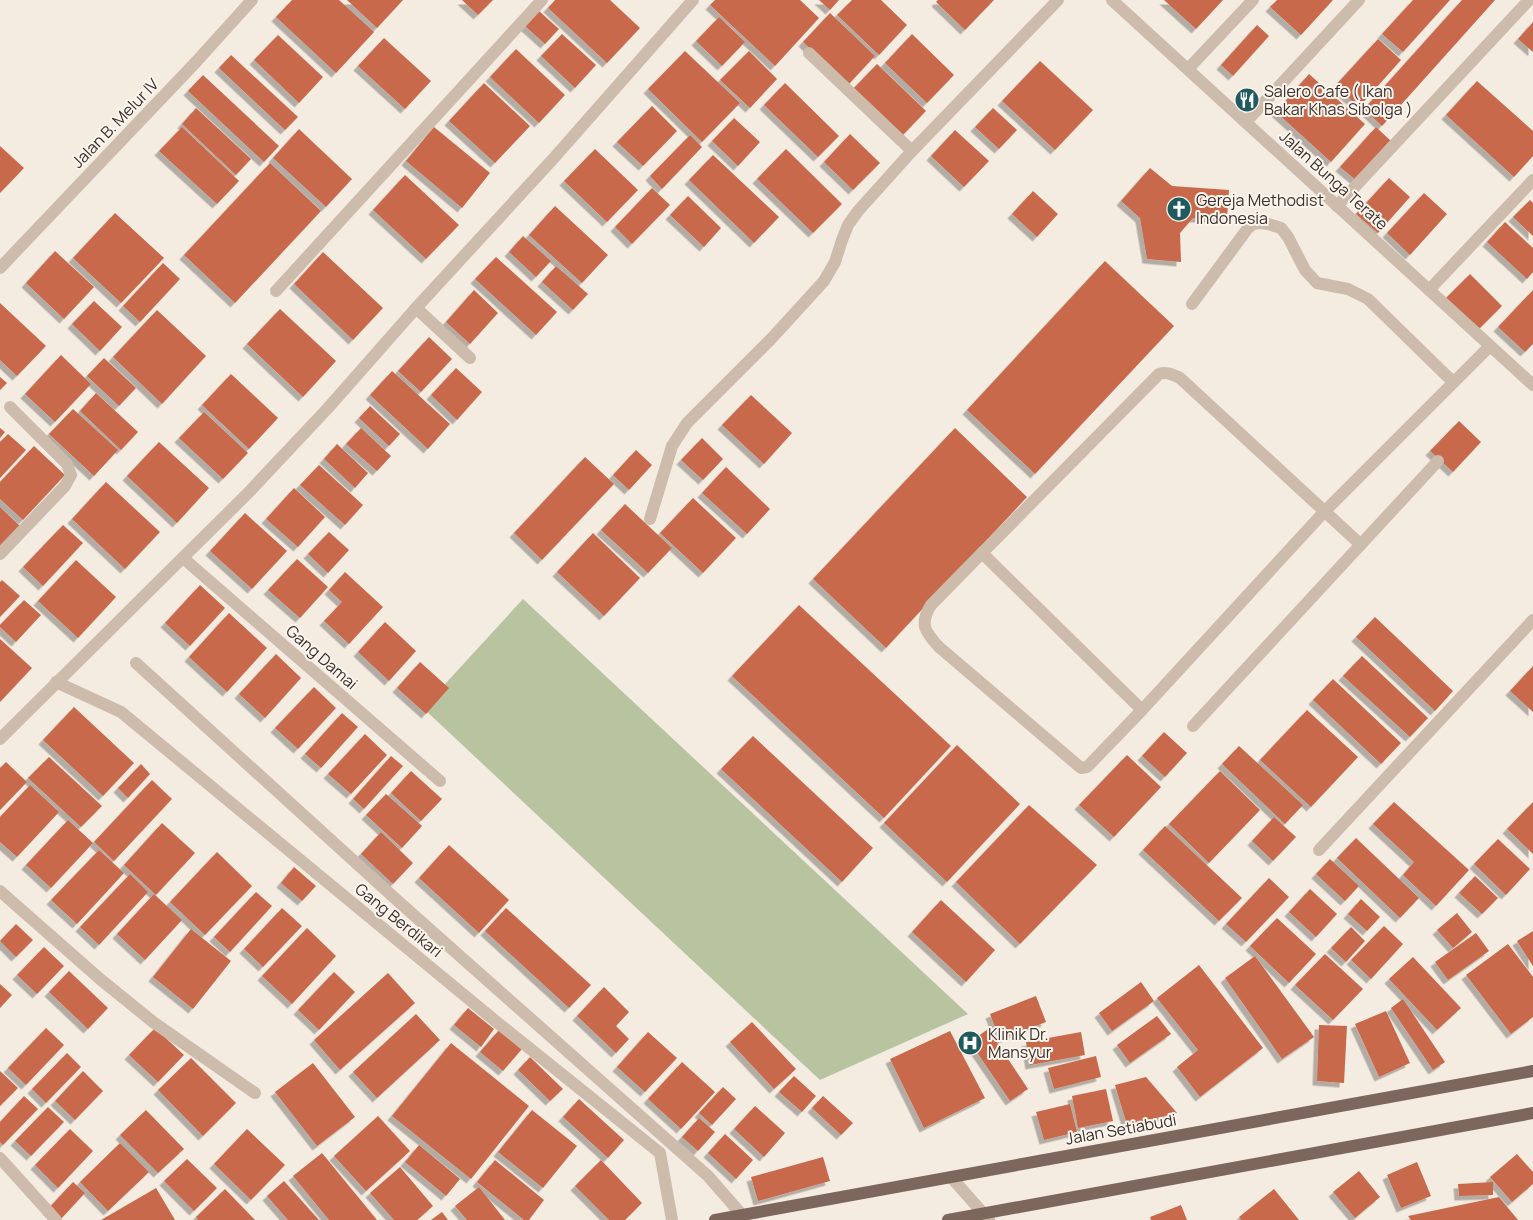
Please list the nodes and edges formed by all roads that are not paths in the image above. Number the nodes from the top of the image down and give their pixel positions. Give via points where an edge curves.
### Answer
1 (252, 0) edge
2 (542, 0) edge
3 (693, 0) edge
4 (1058, 0) edge
5 (1112, 0) edge
6 (1253, 0) edge
7 (1359, 0) edge
8 (1529, 0) edge
9 (809, 53) dead end
10 (1188, 69) junction
11 (1246, 122) junction
12 (912, 151) junction
13 (1533, 180) edge
14 (1337, 206) junction
15 (0, 268) edge
16 (1429, 290) junction
17 (276, 291) dead end
18 (1192, 304) dead end
19 (416, 308) junction
20 (1490, 346) junction
21 (470, 358) dead end
22 (1453, 382) junction
23 (1533, 385) edge
24 (10, 407) dead end
25 (1438, 461) dead end
26 (1324, 512) junction
27 (650, 519) dead end
28 (1360, 544) junction
29 (982, 553) junction
30 (0, 554) edge
31 (183, 558) junction
32 (1533, 620) edge
33 (136, 663) dead end
34 (56, 682) junction
35 (1142, 710) junction
36 (1193, 726) dead end
37 (0, 739) edge
38 (440, 781) dead end
39 (1319, 850) dead end
40 (0, 891) edge
41 (1533, 1071) edge
42 (255, 1093) dead end
43 (1533, 1113) edge
44 (0, 1158) edge
45 (951, 1177) junction
46 (742, 1215) junction
47 (986, 1217) edge
48 (56, 1220) edge
49 (672, 1220) edge
50 (715, 1220) edge
51 (948, 1220) edge

1 - 15 street, Jalan B. Melur IV
2 - 17 street
3 - 19 street
4 - 12 street
5 - 10 street, Jalan Bunga Terate
6 - 10 street
7 - 11 street
8 - 14 street
9 - 12 street
10 - 11 street, Jalan Bunga Terate
11 - 14 street, Jalan Bunga Terate
12 - 27 street via 858,211 824,281 687,423 672,446
13 - 16 street
14 - 16 street, Jalan Bunga Terate
16 - 20 street, Jalan Bunga Terate
18 - 22 street via 1248,228 1260,223 1276,226 1286,232 1304,270 1317,283 1348,288 1368,299
19 - 21 street
19 - 31 street via 315,422
20 - 22 street
20 - 23 street, Jalan Bunga Terate
22 - 26 street
24 - 30 street via 67,464 71,475 65,486
25 - 28 street
26 - 28 street
26 - 29 street via 1180,378 1163,372
26 - 35 street
28 - 36 street
29 - 35 street
29 - 35 street via 926,613 925,629 939,647 1081,768 1087,767
31 - 34 street
31 - 38 street, Gang Damai
32 - 39 street
33 - 46 street via 708,1176
34 - 37 street
34 - 49 street, Gang Berdikari via 121,712 660,1153
40 - 42 street via 152,1022
41 - 45 main road, Jalan Setiabudi
43 - 47 main road
44 - 48 street
45 - 46 main road, Jalan Setiabudi
45 - 47 street
46 - 50 main road, Jalan Setiabudi
47 - 51 main road

